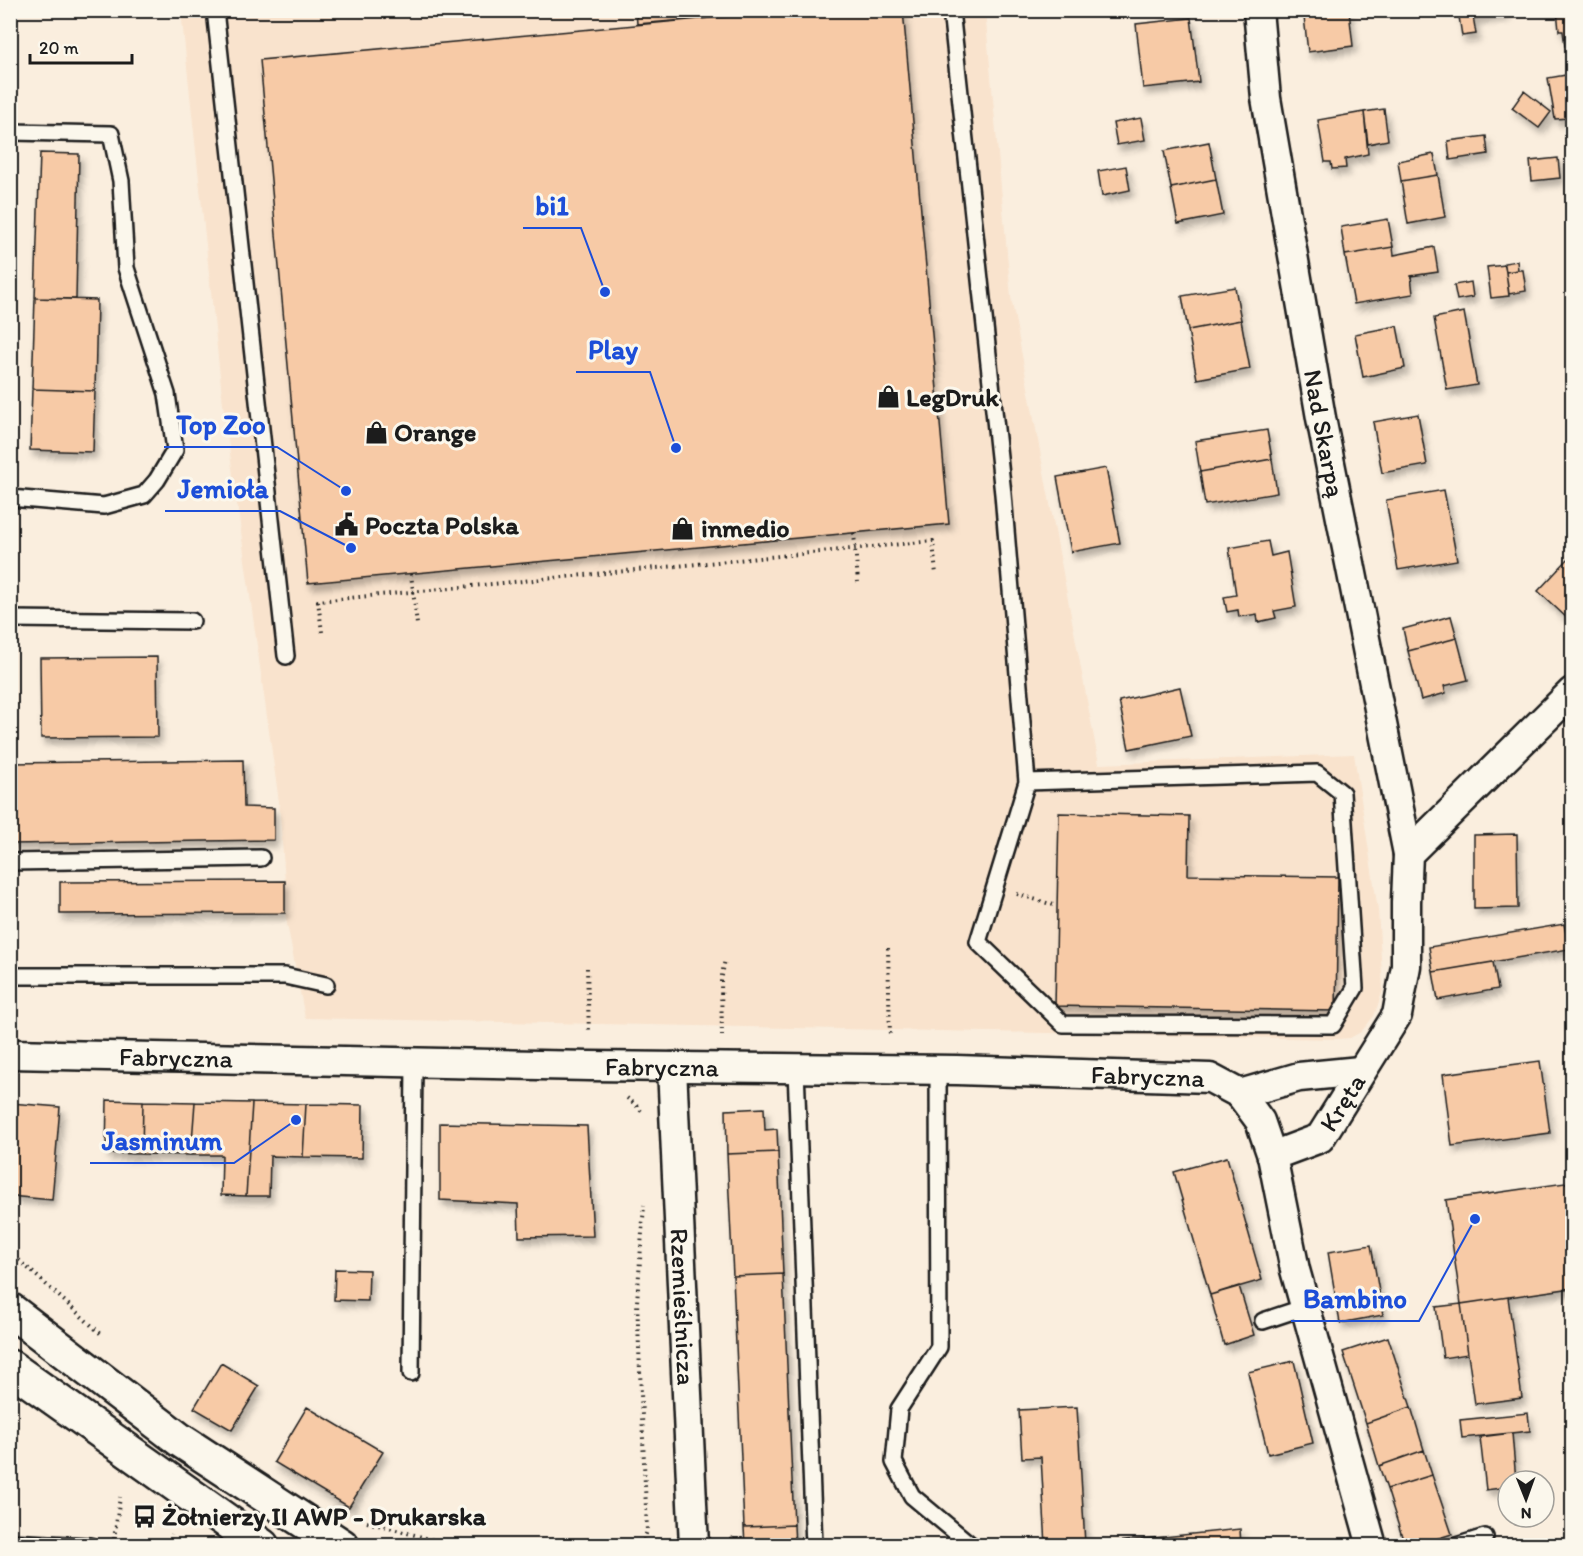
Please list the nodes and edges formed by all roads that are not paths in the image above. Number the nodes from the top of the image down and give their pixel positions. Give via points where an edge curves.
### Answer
1 (215, 10) edge
2 (951, 10) edge
3 (1258, 10) edge
4 (10, 132) edge
5 (10, 498) edge
6 (10, 619) edge
7 (192, 621) dead end
8 (286, 656) dead end
9 (1572, 692) edge
10 (1027, 782) junction
11 (1408, 854) junction
12 (261, 858) dead end
13 (10, 862) edge
14 (10, 976) edge
15 (326, 985) dead end
16 (10, 1054) edge
17 (414, 1062) junction
18 (672, 1067) junction
19 (796, 1069) junction
20 (938, 1070) junction
21 (1360, 1071) junction
22 (1240, 1094) junction
23 (1272, 1156) junction
24 (1305, 1307) junction
25 (10, 1310) edge
26 (1263, 1321) dead end
27 (10, 1367) edge
28 (411, 1373) dead end
29 (1485, 1537) dead end
30 (10, 1542) edge
31 (90, 1545) edge
32 (262, 1545) edge
33 (342, 1545) edge
34 (694, 1545) edge
35 (814, 1545) edge
36 (972, 1545) edge
37 (1372, 1545) edge
38 (1456, 1545) edge

1 - 8 lane
2 - 10 lane via 1003,494
3 - 11 street, Nad Skarpą via 1266,98 1321,418
4 - 5 lane via 111,135 121,181 126,268 167,394 175,450 158,480 144,495 104,506
6 - 7 lane
9 - 11 street
10 - 10 lane via 978,942 1064,1024 1333,1025 1355,988 1342,793 1317,773
11 - 21 street, Kręta via 1406,966 1397,1015
12 - 13 lane
14 - 15 lane via 285,976
16 - 17 street, Fabryczna
17 - 18 street, Fabryczna
17 - 28 lane
18 - 19 street, Fabryczna
18 - 34 street, Rzemieślnicza
19 - 20 street, Fabryczna
19 - 35 lane
20 - 22 street, Fabryczna via 1210,1078
20 - 36 lane via 939,1347 899,1409 894,1462 912,1496
21 - 22 street via 1299,1077
21 - 23 street, Kręta via 1320,1138
22 - 23 street, Fabryczna via 1260,1121
23 - 24 street
24 - 26 lane
24 - 37 street
25 - 33 street via 180,1440
27 - 32 street
29 - 38 lane
30 - 31 lane

